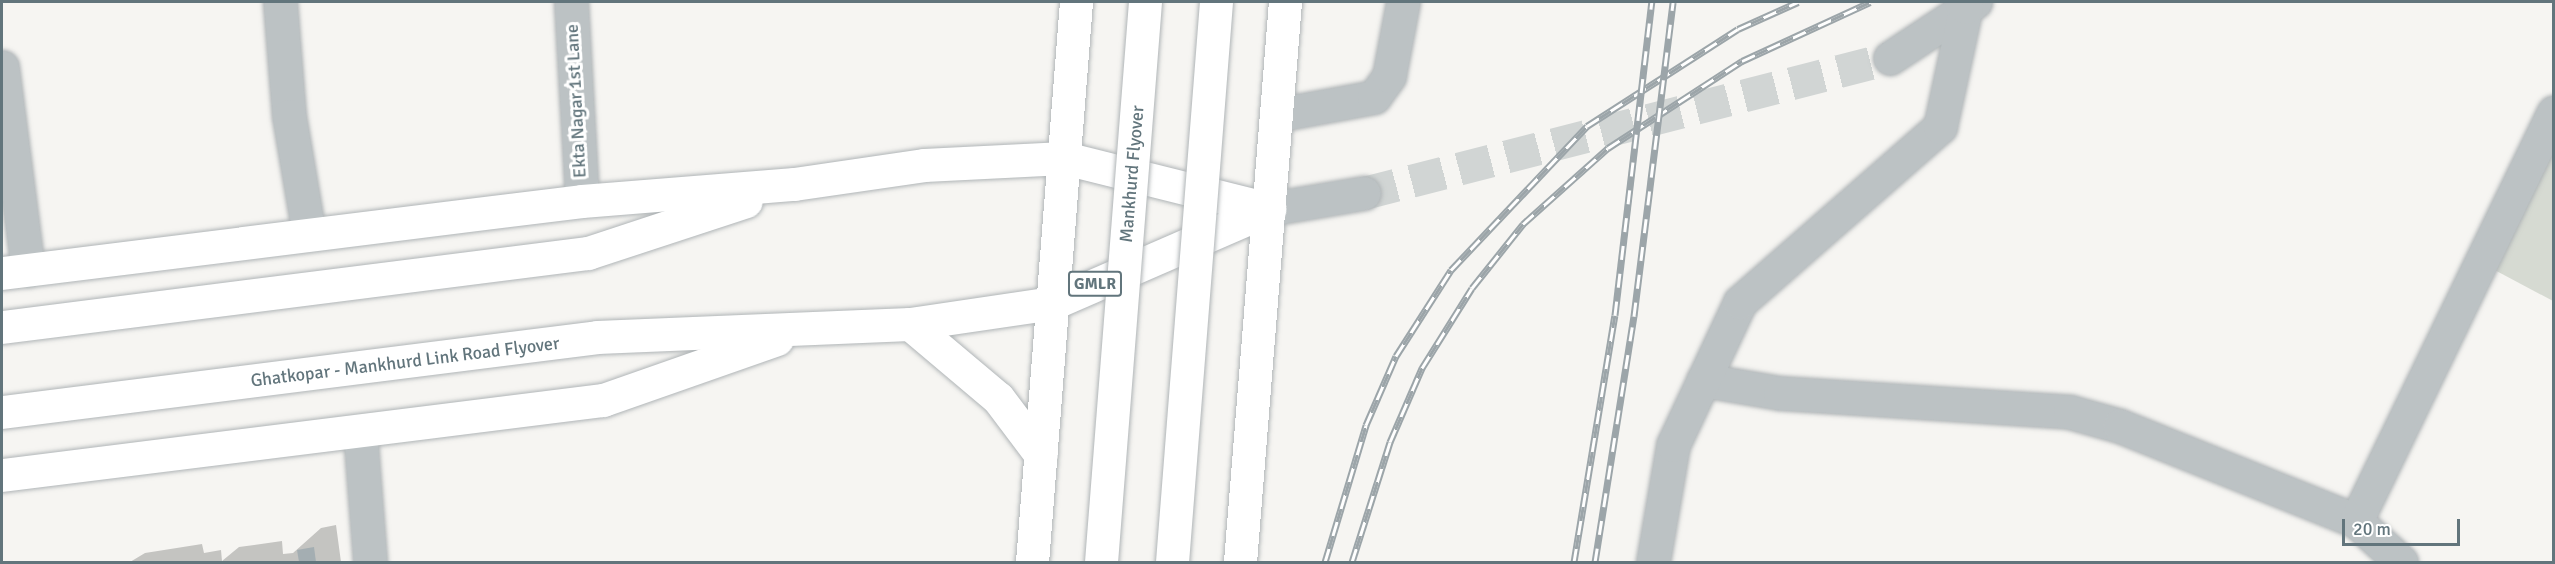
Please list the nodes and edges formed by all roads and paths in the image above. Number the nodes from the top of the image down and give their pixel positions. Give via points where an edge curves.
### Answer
1 (280, 2) edge
2 (571, 2) edge
3 (1076, 2) edge
4 (1146, 2) edge
5 (1216, 2) edge
6 (1286, 2) edge
7 (1403, 2) edge
8 (1967, 3) edge
9 (1890, 58) tunnel mouth
10 (2, 67) edge
11 (2553, 112) edge
12 (1276, 115) junction
13 (1064, 158) junction
14 (794, 184) junction
15 (1364, 193) tunnel mouth
16 (582, 201) junction
17 (1269, 208) junction
18 (309, 234) junction
19 (15, 272) edge
20 (1053, 303) junction
21 (910, 324) junction
22 (2, 327) edge
23 (810, 328) junction
24 (1703, 380) junction
25 (2, 412) edge
26 (360, 431) junction
27 (1041, 455) junction
28 (2, 475) edge
29 (2356, 521) junction
30 (370, 562) edge
31 (1032, 562) edge
32 (1101, 562) edge
33 (1172, 562) edge
34 (1240, 562) edge
35 (1653, 562) edge
36 (2402, 562) edge

1 - 18 street via 289,116
2 - 16 street, Ekta Nagar 1st Lane
3 - 13 highway
4 - 32 highway, Mankhurd Flyover, bridge
5 - 33 highway, bridge
6 - 12 highway
7 - 12 street via 1389,76 1374,97
8 - 9 street
8 - 24 street via 1940,127 1740,302
10 - 19 street
11 - 29 street
12 - 17 highway
13 - 14 highway via 924,165
13 - 17 highway
13 - 20 highway
14 - 16 highway
14 - 22 highway via 588,253
15 - 17 street
16 - 18 highway
17 - 20 highway, GMLR
17 - 34 highway
18 - 19 highway
20 - 21 highway, GMLR
20 - 27 highway
21 - 23 highway, GMLR
21 - 27 highway via 998,398
23 - 25 highway, Ghatkopar - Mankhurd Link Road Flyover / GMLR via 597,337
23 - 26 highway via 603,400
24 - 29 street via 1780,393 2070,412 2121,426
24 - 35 street via 1673,445
26 - 28 highway
26 - 30 street
27 - 31 highway
29 - 36 street

